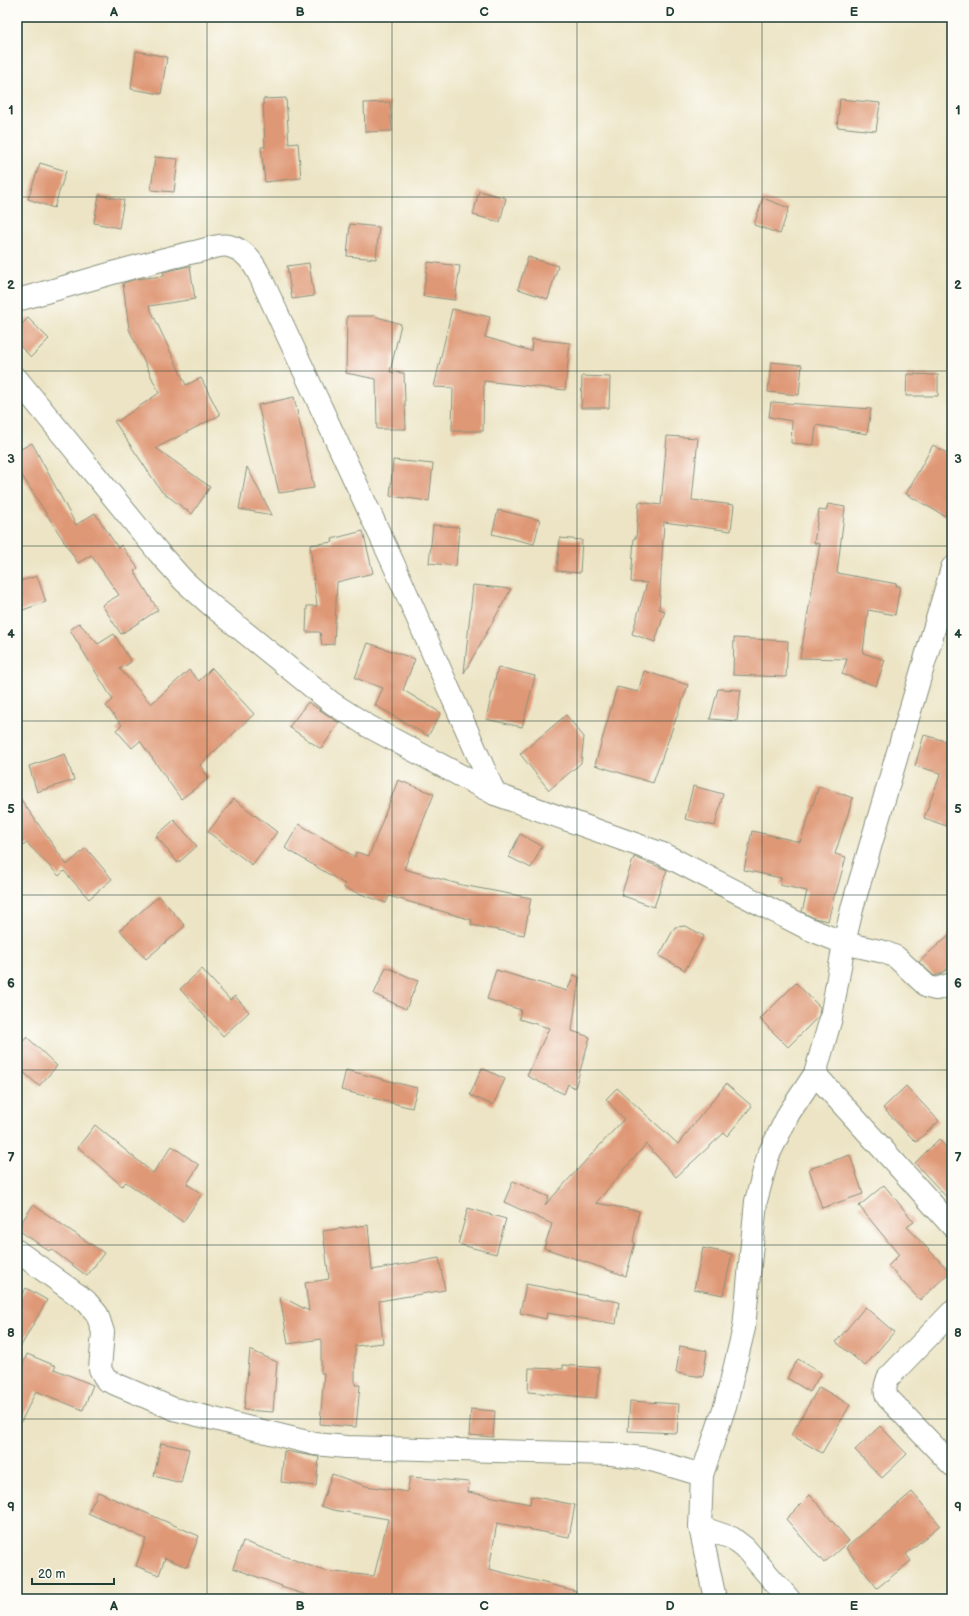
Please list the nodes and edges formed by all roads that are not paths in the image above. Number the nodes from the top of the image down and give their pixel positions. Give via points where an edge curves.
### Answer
1 (17, 300) edge
2 (17, 379) edge
3 (952, 568) edge
4 (495, 794) junction
5 (844, 943) junction
6 (952, 984) edge
7 (814, 1074) junction
8 (952, 1226) edge
9 (17, 1251) edge
10 (952, 1312) edge
11 (952, 1465) edge
12 (702, 1475) junction
13 (700, 1527) junction
14 (714, 1599) edge
15 (789, 1599) edge

1 - 4 street via 119,271 227,245 241,250 251,260 264,283 394,565
2 - 4 street via 184,581 211,605 332,703 368,726
3 - 5 street via 867,854
4 - 5 street via 662,854 809,929
5 - 6 street via 896,957 928,988 936,989
5 - 7 street via 831,1018
7 - 8 street
7 - 12 street via 789,1113 768,1156 756,1201 744,1328 726,1403
9 - 12 street via 86,1301 97,1314 103,1332 100,1369 106,1380 174,1409 315,1444 612,1454 648,1459
10 - 11 street via 888,1378 885,1386 888,1398
12 - 13 street
13 - 14 street
13 - 15 street via 732,1538 745,1548

